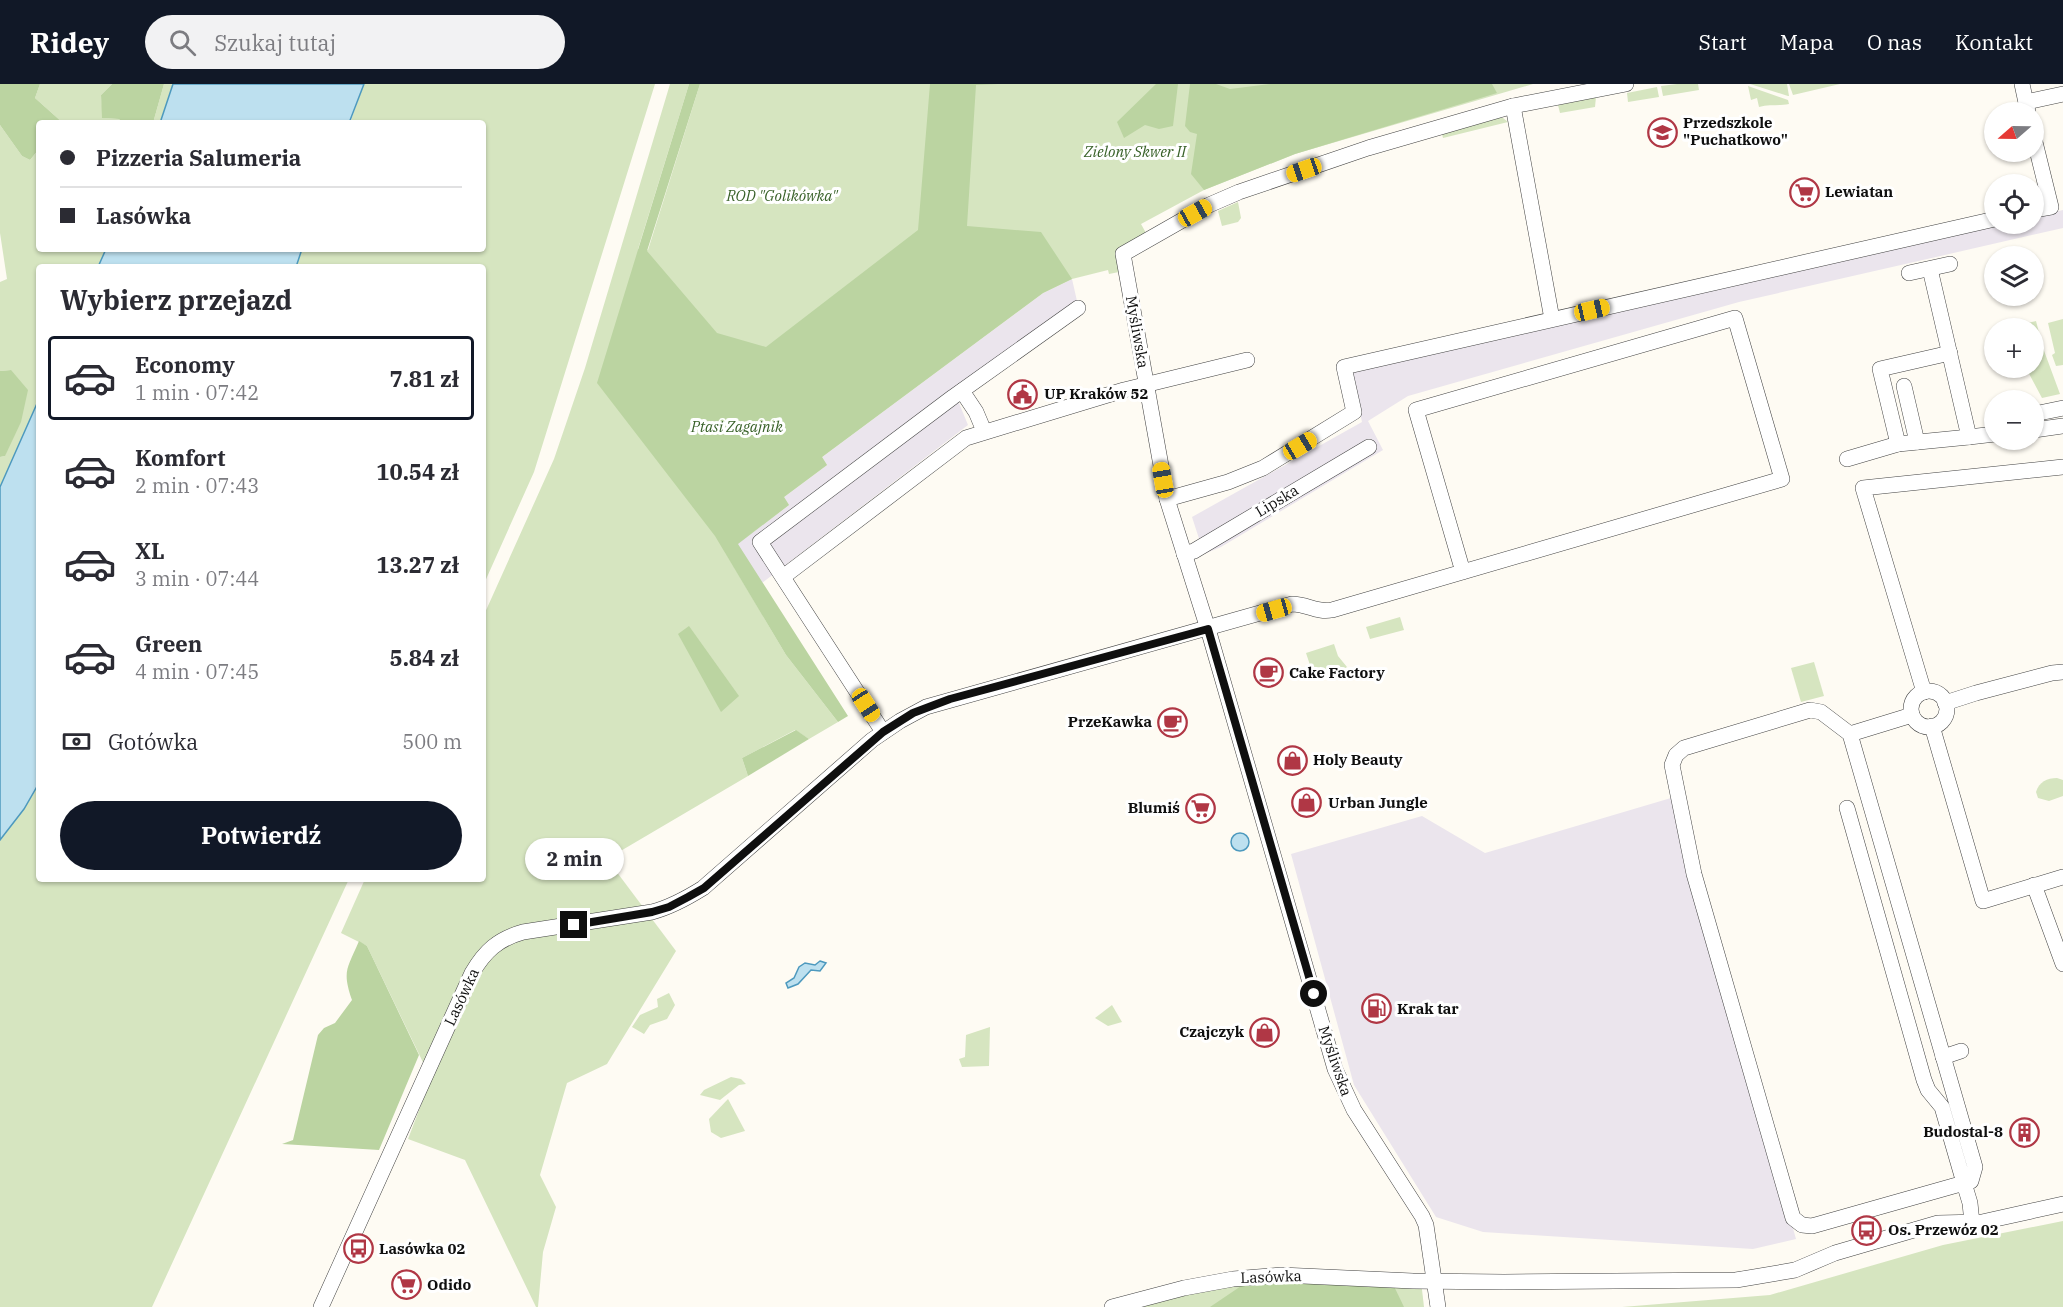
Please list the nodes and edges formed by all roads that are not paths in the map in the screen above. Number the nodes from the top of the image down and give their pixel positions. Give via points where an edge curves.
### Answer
1 (1626, 84) edge
2 (2022, 84) edge
3 (2063, 94) edge
4 (2026, 102) edge
5 (2041, 102) edge
6 (1513, 106) junction
7 (2044, 179) edge
8 (2044, 208) edge
9 (1984, 221) edge
10 (1950, 264) dead end
11 (1930, 268) junction
12 (1910, 273) dead end
13 (1078, 308) dead end
14 (1552, 319) junction
15 (1950, 354) junction
16 (1247, 360) dead end
17 (1146, 384) junction
18 (1904, 386) dead end
19 (962, 391) junction
20 (2063, 408) edge
21 (2044, 412) edge
22 (2063, 426) edge
23 (2044, 429) edge
24 (984, 431) junction
25 (1984, 435) edge
26 (1969, 437) junction
27 (1917, 442) junction
28 (1898, 444) junction
29 (1369, 447) dead end
30 (1847, 459) dead end
31 (2063, 468) edge
32 (1167, 499) junction
33 (1184, 554) junction
34 (1463, 572) junction
35 (783, 578) junction
36 (1208, 629) junction
37 (2063, 672) edge
38 (1924, 692) junction
39 (1945, 703) junction
40 (1912, 715) junction
41 (1932, 726) junction
42 (883, 732) junction
43 (1850, 734) junction
44 (1847, 808) dead end
45 (2063, 877) edge
46 (1892, 878) junction
47 (1869, 885) junction
48 (2034, 885) junction
49 (2063, 964) edge
50 (1961, 1051) dead end
51 (1943, 1057) junction
52 (1964, 1183) junction
53 (2063, 1204) edge
54 (1972, 1223) junction
55 (1434, 1281) junction
56 (321, 1307) edge
57 (1112, 1307) edge
58 (1438, 1307) edge

1 - 6 street
2 - 4 street
3 - 5 street
6 - 14 street
6 - 17 street, Myśliwska via 1368,148 1239,192 1123,254
7 - 8 street via 2051,207
9 - 14 street
10 - 11 street
11 - 12 street
11 - 15 street
13 - 19 street
14 - 32 street via 1344,367 1354,412 1263,468
15 - 26 street
15 - 28 street via 1881,369
16 - 17 street
17 - 24 street
17 - 32 street, Myśliwska
18 - 27 street
19 - 24 street
19 - 35 street via 760,542
20 - 21 street
22 - 23 street
24 - 35 street via 966,438
25 - 26 street
26 - 27 street
27 - 28 street
28 - 30 street
29 - 33 street, Lipska
31 - 38 street via 1863,488
32 - 33 street, Myśliwska
33 - 36 street, Myśliwska
34 - 34 street via 1782,479 1735,318 1416,410
34 - 36 street via 1332,610 1318,611 1292,604
35 - 42 street
36 - 42 street via 950,699 913,713
36 - 55 street, Myśliwska via 1335,1069 1345,1095 1422,1216
37 - 39 street
38 - 39 street via 1939,694
38 - 40 street via 1913,701
39 - 41 street via 1944,717
40 - 41 street via 1918,723
40 - 43 street
41 - 48 street via 1983,901
42 - 56 street, Lasówka via 704,888 688,897 652,912 523,932 490,947 472,973
43 - 46 street
43 - 52 street via 1821,712 1810,710 1684,748 1676,755 1672,765 1694,874 1792,1218 1812,1226
44 - 47 street
45 - 48 street
46 - 47 street
46 - 51 street
47 - 52 street via 1924,1080 1942,1107
48 - 49 street
50 - 51 street
51 - 52 street via 1975,1167 1971,1181
52 - 54 street
53 - 54 street, Lasówka
54 - 55 street, Lasówka via 1938,1223 1835,1253 1795,1270 1736,1280
55 - 57 street, Lasówka via 1281,1275 1184,1287
55 - 58 street, Myśliwska

